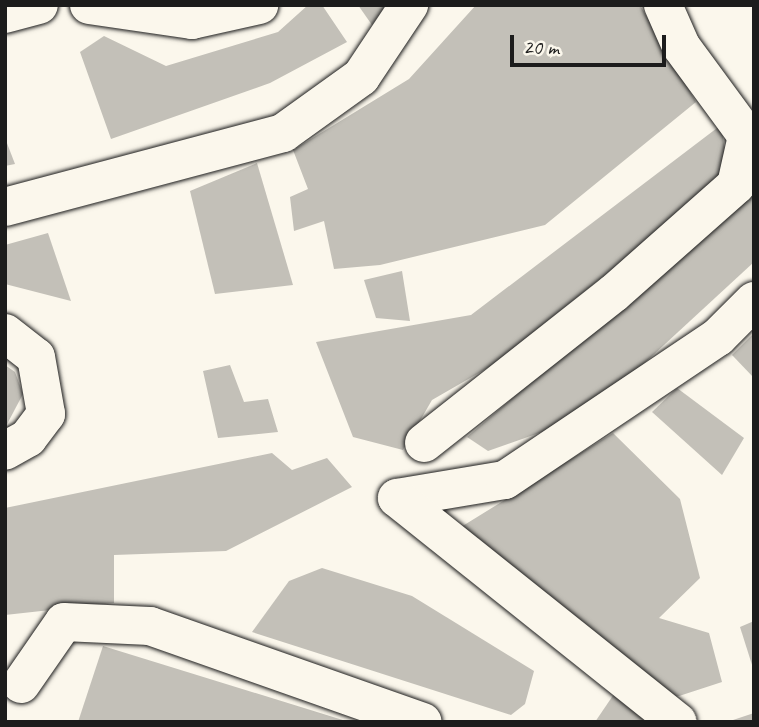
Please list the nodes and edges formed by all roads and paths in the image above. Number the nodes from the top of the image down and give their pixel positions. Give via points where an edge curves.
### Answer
1 (40, 5) edge
2 (89, 5) edge
3 (259, 5) edge
4 (409, 5) edge
5 (663, 5) edge
6 (5, 14) edge
7 (5, 207) edge
8 (754, 301) edge
9 (5, 333) edge
10 (424, 443) dead end
11 (5, 451) edge
12 (21, 684) dead end
13 (423, 722) edge
14 (678, 722) edge

1 - 6 street
2 - 3 street via 192,20
4 - 7 street via 361,77 283,133
5 - 10 street via 681,46 747,135 736,185 614,293
8 - 14 street via 718,337 505,480 397,498
9 - 11 street via 36,357 45,387 46,414 28,438
12 - 13 street via 64,622 150,626

